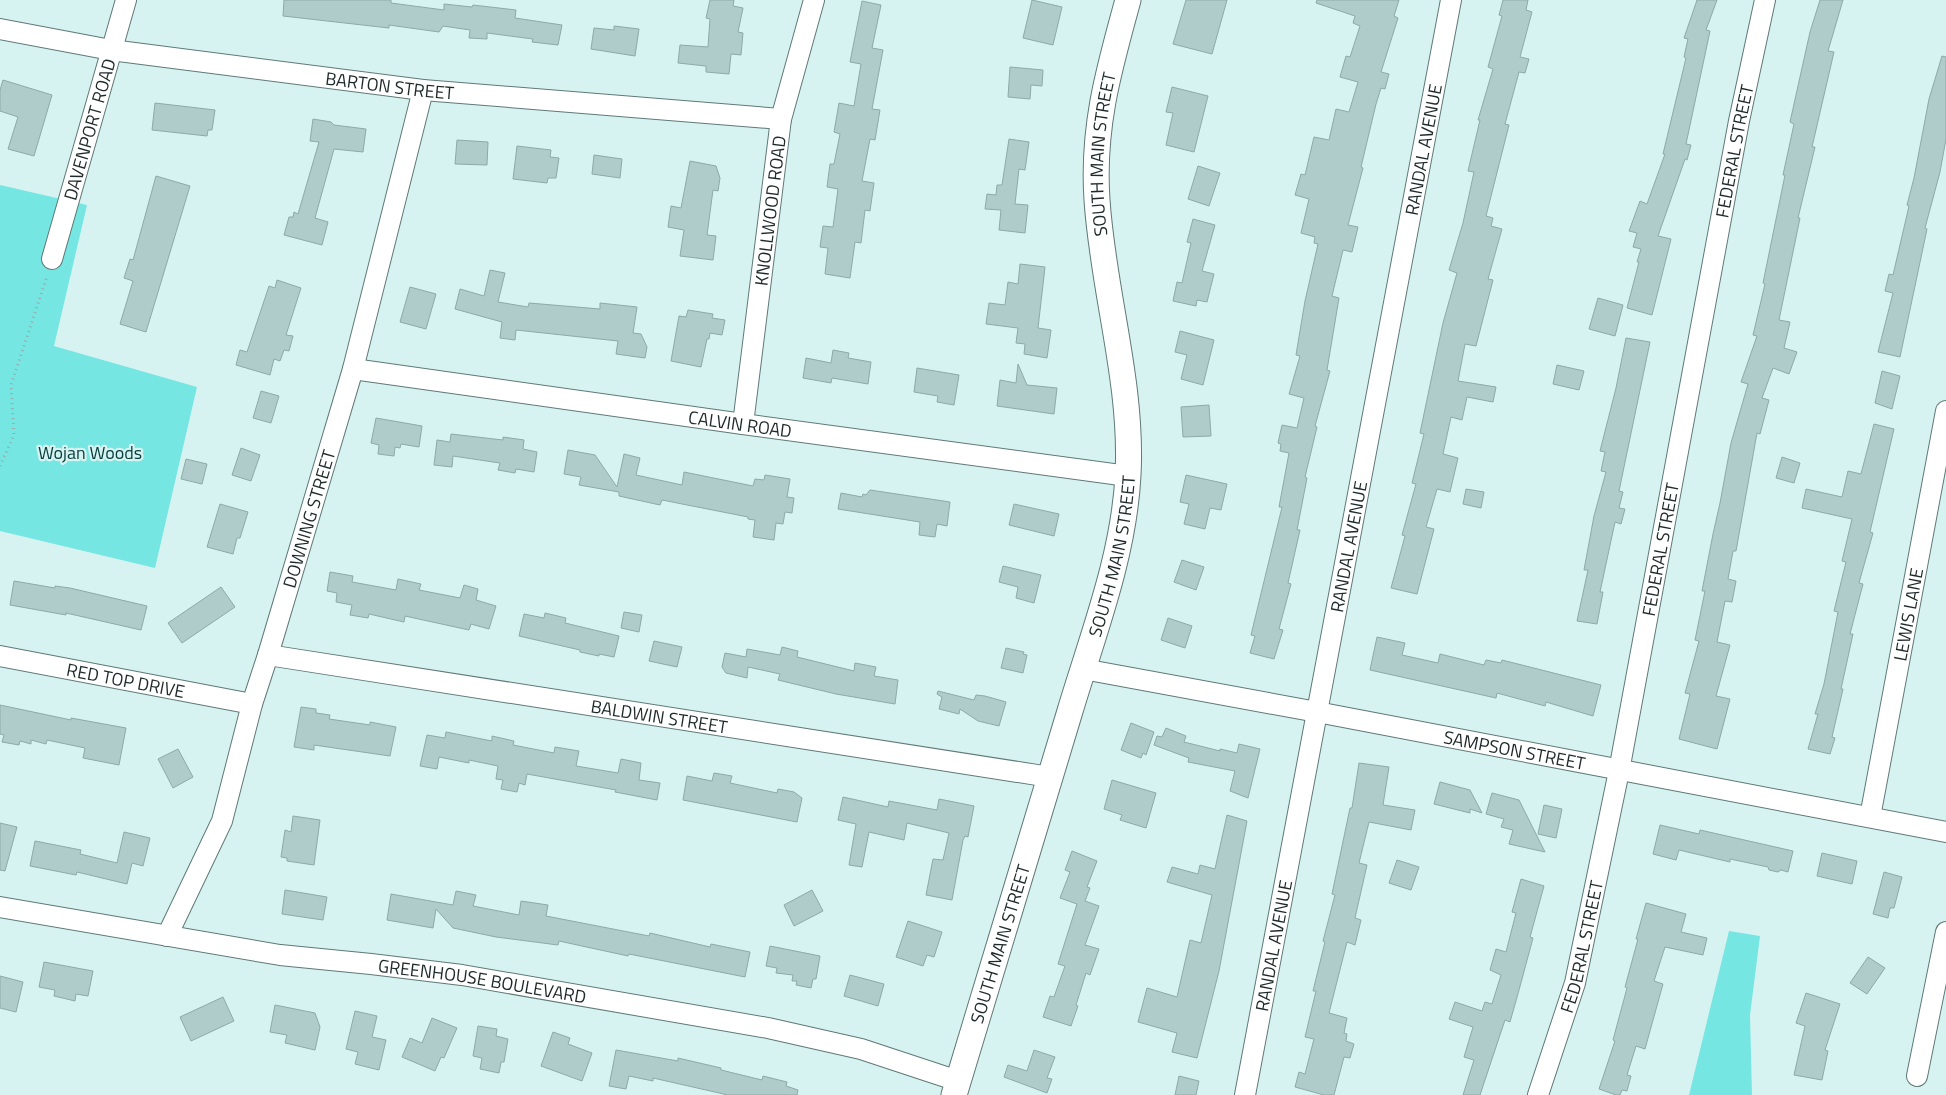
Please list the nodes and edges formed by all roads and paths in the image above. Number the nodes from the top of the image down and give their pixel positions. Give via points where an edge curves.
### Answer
1 (126, 0) edge
2 (814, 0) edge
3 (1128, 0) edge
4 (1451, 0) edge
5 (1765, 0) edge
6 (0, 29) edge
7 (111, 50) junction
8 (424, 90) junction
9 (781, 119) junction
10 (52, 259) joint
11 (353, 368) junction
12 (1946, 411) edge
13 (743, 424) junction
14 (0, 466) edge
15 (1128, 476) junction
16 (268, 655) junction
17 (0, 656) edge
18 (1083, 669) junction
19 (252, 704) junction
20 (1317, 712) junction
21 (1620, 771) junction
22 (1050, 777) junction
23 (1870, 818) junction
24 (1946, 832) edge
25 (0, 906) edge
26 (1946, 932) edge
27 (167, 936) junction
28 (1917, 1076) dead end
29 (956, 1088) edge
30 (1245, 1095) edge
31 (1538, 1095) edge

1 - 7 street, DAVENPORT ROAD
2 - 9 street, KNOLLWOOD ROAD
3 - 15 street, SOUTH MAIN STREET via 1106,78 1096,168 1099,226 1126,412
4 - 20 street, RANDAL AVENUE
5 - 21 street, FEDERAL STREET
6 - 7 street, BARTON STREET
7 - 8 street, BARTON STREET
7 - 10 street, DAVENPORT ROAD
8 - 9 street, BARTON STREET
8 - 11 street, DOWNING STREET
9 - 13 street, KNOLLWOOD ROAD
10 - 14 path via 11,385 14,435
11 - 13 street, CALVIN ROAD
11 - 16 street, DOWNING STREET
12 - 23 street, LEWIS LANE
13 - 15 street, CALVIN ROAD
15 - 18 street, SOUTH MAIN STREET via 1116,555
16 - 19 street, DOWNING STREET
16 - 22 street, BALDWIN STREET
17 - 19 street, RED TOP DRIVE
18 - 20 street, SAMPSON STREET
18 - 22 street, SOUTH MAIN STREET
19 - 27 street, DOWNING STREET via 222,821
20 - 21 street, SAMPSON STREET
20 - 30 street, RANDAL AVENUE
21 - 23 street, SAMPSON STREET
21 - 31 street, FEDERAL STREET via 1575,983
22 - 29 street, SOUTH MAIN STREET
23 - 24 street, SAMPSON STREET
25 - 27 street, GREENHOUSE BOULEVARD
26 - 28 street
27 - 29 street, GREENHOUSE BOULEVARD via 280,956 462,975 768,1028 861,1049

